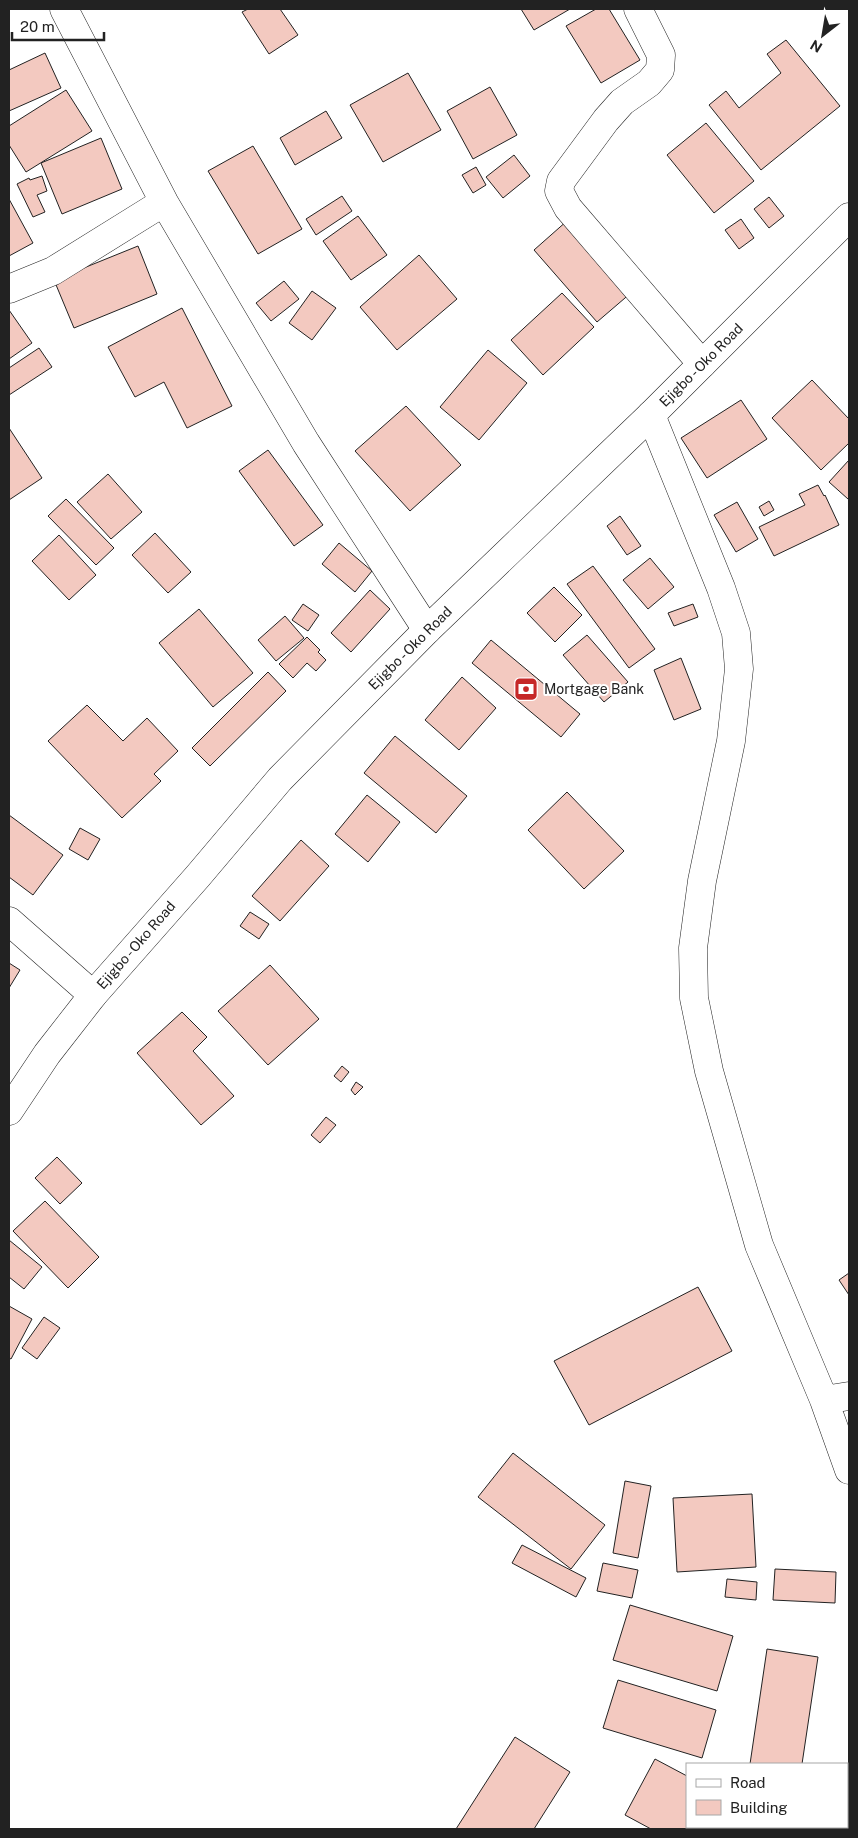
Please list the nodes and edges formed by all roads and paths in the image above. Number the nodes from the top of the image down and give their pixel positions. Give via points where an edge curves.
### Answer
1 (64, 9) edge
2 (638, 9) edge
3 (164, 202) junction
4 (849, 217) edge
5 (9, 289) edge
6 (702, 364) junction
7 (651, 415) junction
8 (427, 630) junction
9 (9, 921) edge
10 (93, 995) junction
11 (9, 1111) edge
12 (837, 1398) edge
13 (849, 1470) edge

1 - 3 street
2 - 6 street via 661,55 660,70 606,120 561,181 559,191 568,208
3 - 5 street via 54,271
3 - 8 street via 306,443
4 - 6 street, Ejigbo - Oko Road
6 - 7 street, Ejigbo - Oko Road
7 - 8 street, Ejigbo - Oko Road
7 - 12 street via 721,588 736,633 739,669 730,741 702,880 693,948 694,998 709,1071 760,1245
8 - 10 street, Ejigbo - Oko Road via 280,779
9 - 10 street
10 - 11 street, Ejigbo - Oko Road via 46,1054
12 - 13 street

